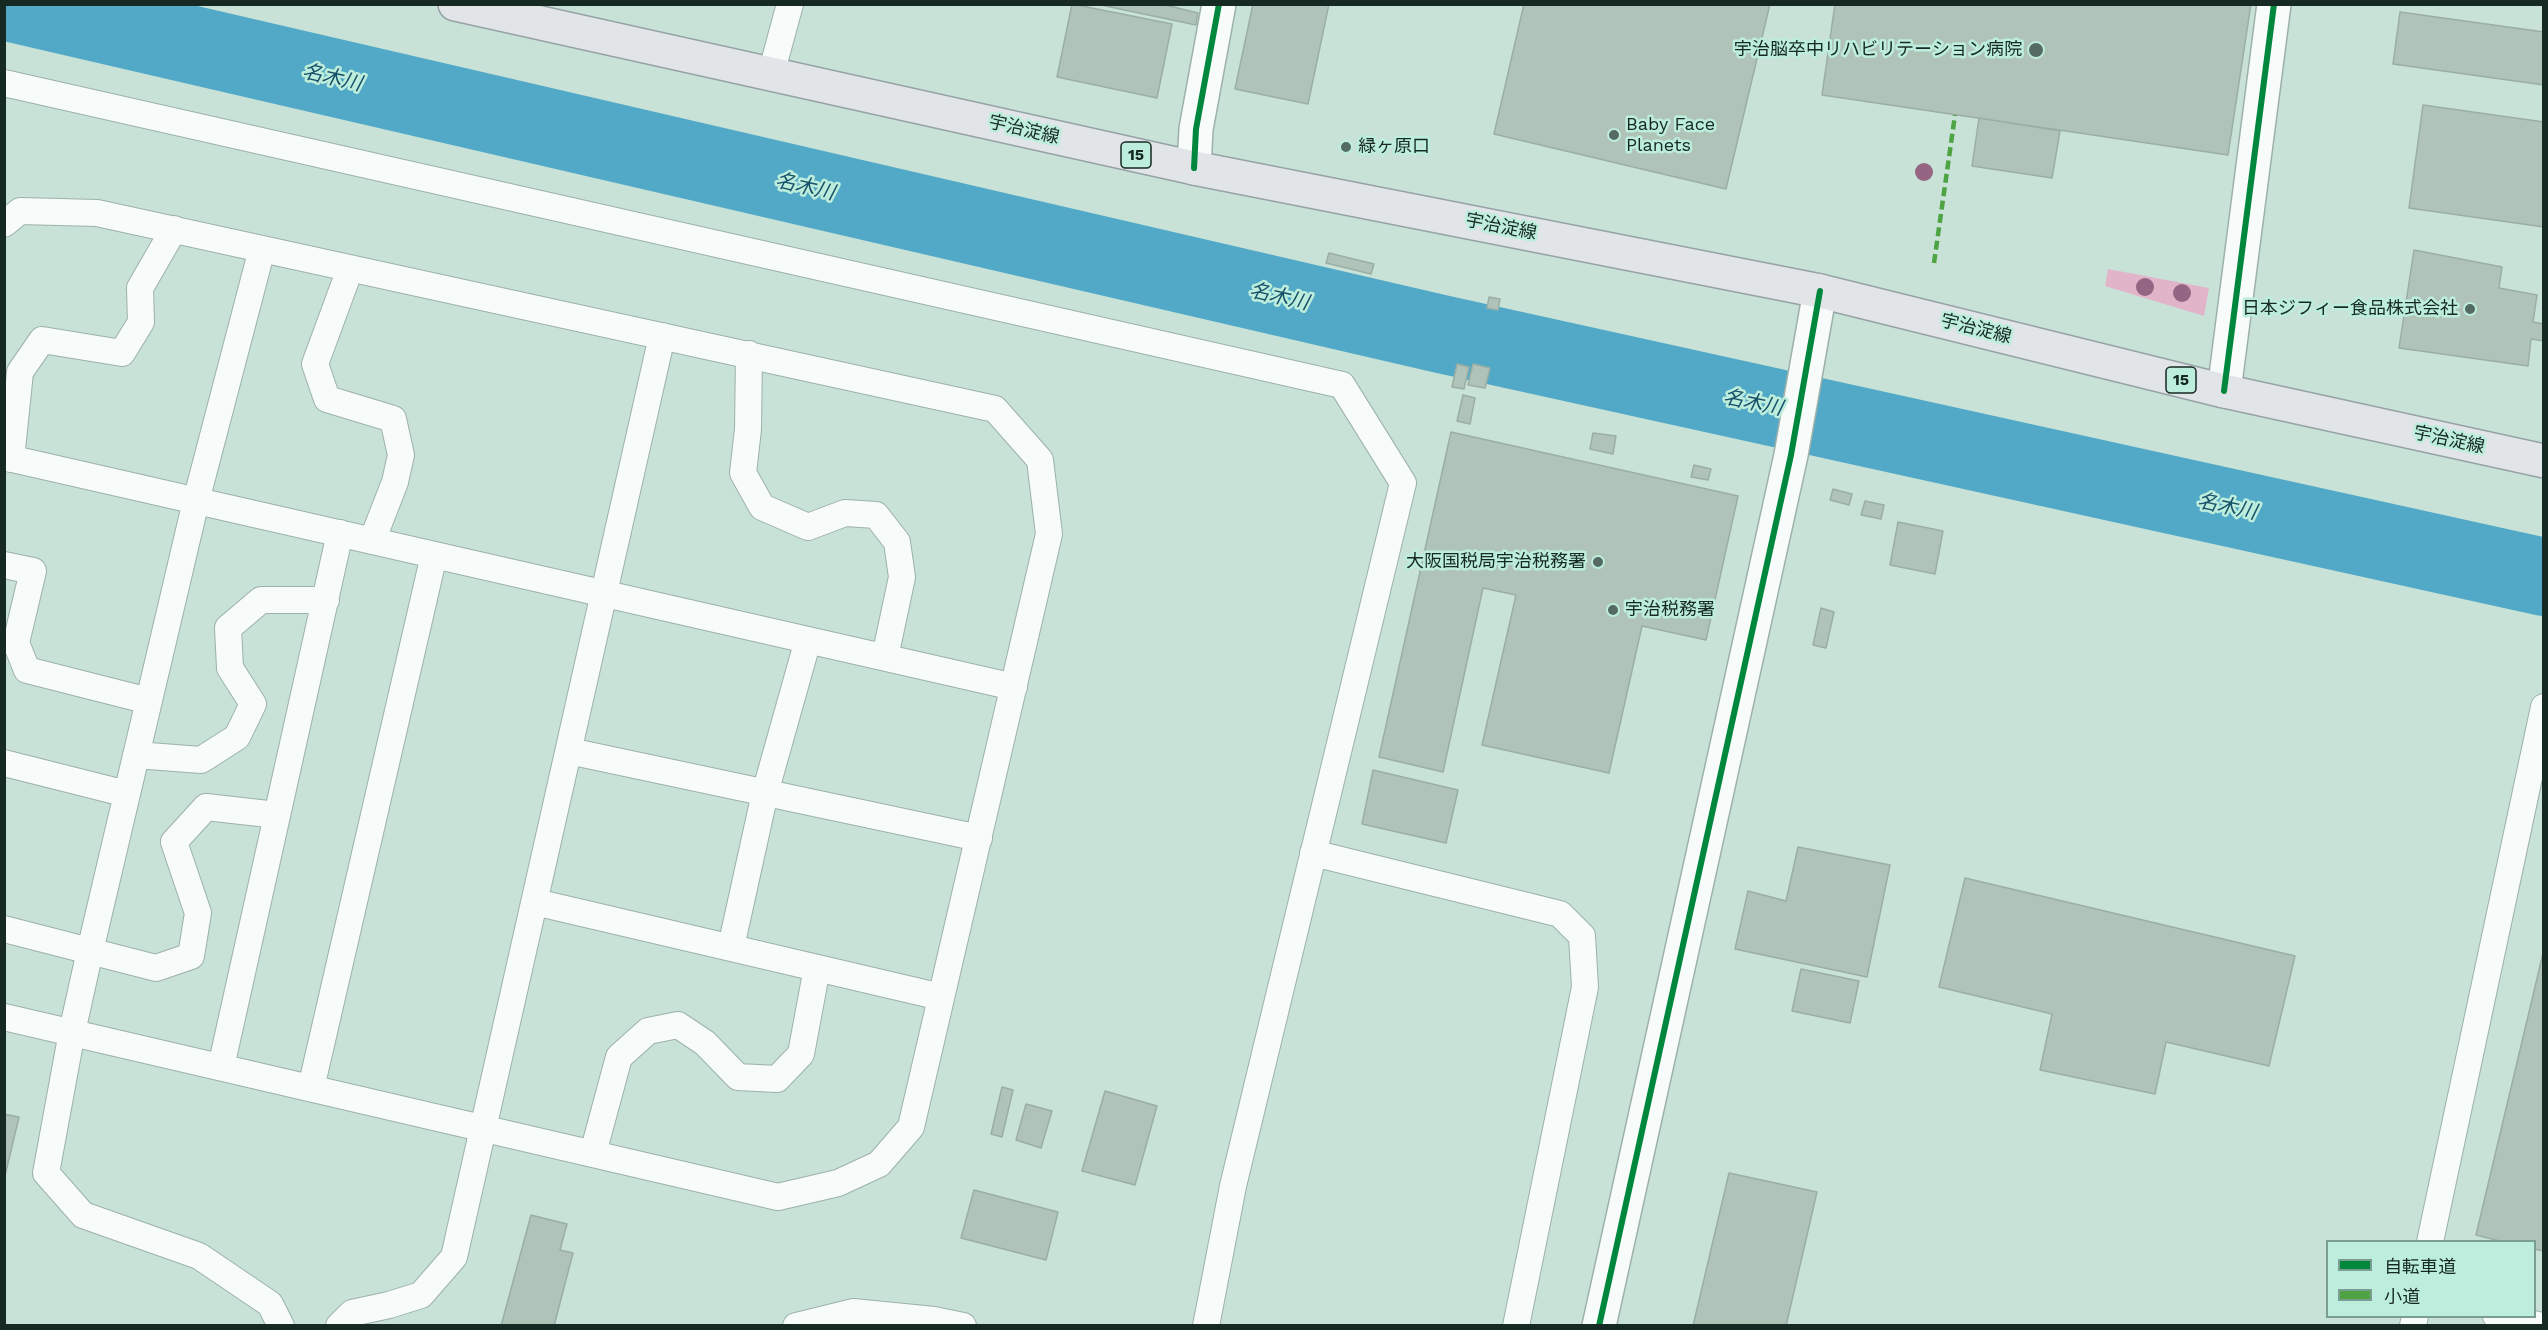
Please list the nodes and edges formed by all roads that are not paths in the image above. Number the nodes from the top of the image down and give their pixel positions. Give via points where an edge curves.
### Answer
1 (455, 4) edge
2 (790, 4) edge
3 (1219, 4) edge
4 (2274, 4) edge
5 (527, 12) edge
6 (771, 74) junction
7 (4, 83) edge
8 (1194, 168) junction
9 (4, 224) edge
10 (174, 230) junction
11 (262, 249) junction
12 (350, 269) junction
13 (1820, 291) junction
14 (662, 336) junction
15 (749, 354) junction
16 (2224, 391) junction
17 (8, 458) edge
18 (2544, 461) edge
19 (196, 501) junction
20 (340, 533) junction
21 (372, 541) junction
22 (434, 555) junction
23 (4, 565) edge
24 (605, 593) junction
25 (326, 600) junction
26 (807, 640) junction
27 (885, 657) junction
28 (1014, 687) junction
29 (149, 701) junction
30 (2544, 707) edge
31 (569, 751) junction
32 (136, 755) junction
33 (4, 763) edge
34 (765, 793) junction
35 (127, 794) junction
36 (277, 815) junction
37 (979, 838) junction
38 (1313, 853) junction
39 (535, 902) junction
40 (4, 929) edge
41 (731, 947) junction
42 (90, 951) junction
43 (817, 968) junction
44 (941, 997) junction
45 (4, 1017) edge
46 (72, 1032) junction
47 (221, 1067) junction
48 (311, 1088) junction
49 (485, 1128) junction
50 (593, 1153) junction
51 (2430, 1240) edge
52 (2501, 1318) edge
53 (281, 1326) edge
54 (339, 1326) edge
55 (796, 1326) edge
56 (963, 1326) edge
57 (1206, 1326) edge
58 (1516, 1326) edge
59 (1599, 1326) edge
60 (2542, 1326) edge

1 - 5 main road, 宇治淀線 / 15
2 - 6 lane
3 - 8 street via 1196,129
4 - 16 street
5 - 6 main road, 宇治淀線 / 15
6 - 8 main road, 宇治淀線 / 15
7 - 38 lane via 1342,385 1403,483
8 - 13 main road, 宇治淀線 / 15
9 - 10 lane via 20,212 98,213
10 - 11 lane
10 - 17 lane via 140,288 141,322 122,353 42,340 20,372
11 - 12 lane
11 - 19 lane
12 - 14 lane
12 - 21 lane via 315,363 327,399 393,419 401,455
13 - 16 main road, 宇治淀線 / 15
13 - 59 street via 1791,455
14 - 15 lane
14 - 24 lane
15 - 27 lane via 743,473 762,507 808,527 845,513 876,515 897,542 902,577
15 - 28 lane via 995,409 1040,460 1049,534
16 - 18 main road, 宇治淀線 / 15
17 - 19 lane
19 - 20 lane
19 - 29 lane
20 - 21 lane
20 - 25 lane
21 - 22 lane
22 - 24 lane
22 - 48 lane
23 - 29 lane via 33,571 16,643 27,669
24 - 26 lane
24 - 31 lane
25 - 32 lane via 261,600 228,627 230,668 252,704 237,737 201,760
25 - 36 lane
26 - 27 lane
26 - 34 lane
27 - 28 lane
28 - 37 lane
29 - 32 lane
30 - 51 lane
31 - 34 lane
31 - 39 lane
32 - 35 lane
33 - 35 lane
34 - 37 lane
34 - 41 lane
35 - 42 lane
36 - 42 lane via 207,807 174,842 198,913 192,956 156,968
36 - 47 lane
37 - 44 lane
38 - 57 lane via 1233,1186
38 - 58 lane via 1560,914 1582,936 1585,987
39 - 41 lane
39 - 49 lane
40 - 42 lane
41 - 43 lane
42 - 46 lane
43 - 44 lane
43 - 50 lane via 801,1054 777,1079 738,1077 705,1043 678,1025 648,1032 620,1057
44 - 50 lane via 911,1127 879,1164 838,1183 777,1197
45 - 46 lane
46 - 47 lane
46 - 53 lane via 46,1173 83,1215 200,1256 270,1304
47 - 48 lane
48 - 49 lane
49 - 50 lane
49 - 54 lane via 454,1257 421,1295 352,1313
52 - 60 lane
55 - 56 lane via 853,1312

